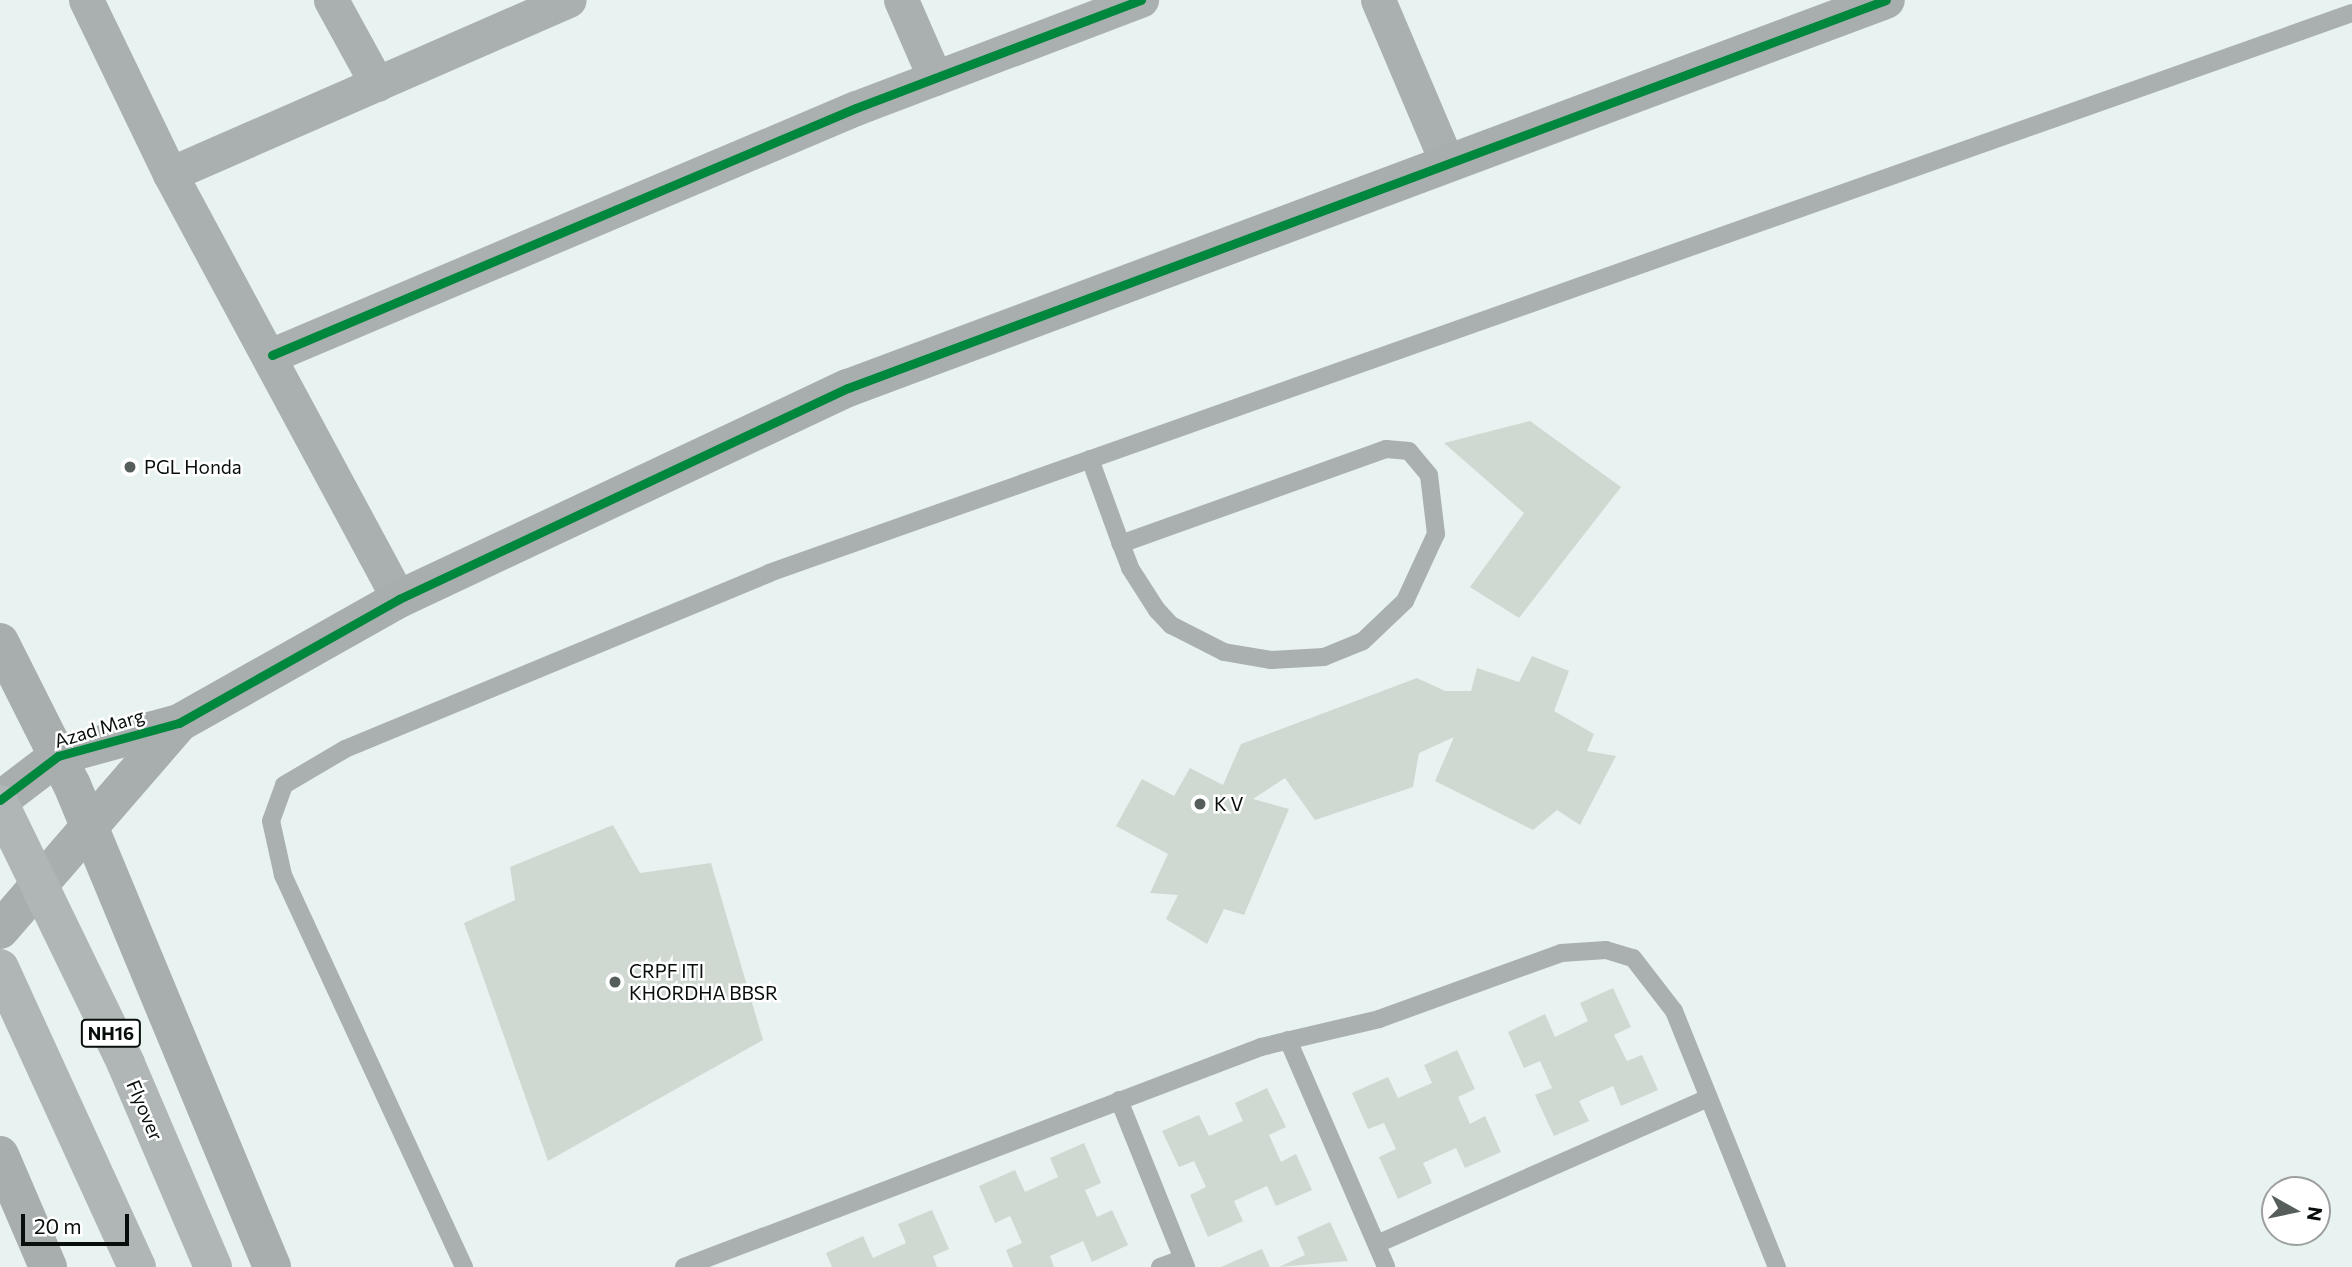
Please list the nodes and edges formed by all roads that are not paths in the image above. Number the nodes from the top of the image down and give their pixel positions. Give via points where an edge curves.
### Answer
1 (86, 0) edge
2 (331, 0) edge
3 (569, 0) edge
4 (901, 0) edge
5 (1141, 0) edge
6 (1378, 0) edge
7 (1886, 0) edge
8 (2352, 13) edge
9 (935, 78) junction
10 (377, 84) junction
11 (1446, 160) junction
12 (170, 174) junction
13 (272, 355) junction
14 (1090, 459) junction
15 (1121, 544) junction
16 (399, 599) junction
17 (0, 642) edge
18 (179, 723) junction
19 (58, 756) junction
20 (0, 802) edge
21 (91, 832) junction
22 (0, 930) edge
23 (0, 968) edge
24 (1289, 1040) junction
25 (1708, 1098) junction
26 (1119, 1100) junction
27 (0, 1155) edge
28 (1377, 1244) junction
29 (1184, 1263) edge
30 (48, 1267) edge
31 (137, 1267) edge
32 (213, 1267) edge
33 (272, 1267) edge
34 (464, 1267) edge
35 (684, 1267) edge
36 (1160, 1267) edge
37 (1386, 1267) edge
38 (1777, 1267) edge

1 - 12 street
2 - 10 street
3 - 10 street
4 - 9 street
5 - 9 street
6 - 11 street
7 - 11 street
8 - 14 lane
9 - 13 street
10 - 12 street
11 - 16 street via 848,388
12 - 13 street
13 - 16 street
14 - 15 lane
14 - 34 lane via 769,573 345,749 284,785 271,821 283,875
15 - 15 lane via 1157,610 1187,635 1224,652 1271,660 1324,657 1363,641 1420,579 1436,534 1429,475 1409,451 1386,449
16 - 18 street
17 - 19 street
18 - 19 street, Azad Marg
18 - 21 street, Azad Marg
19 - 20 street, Azad Marg
19 - 21 street
20 - 32 highway, Flyover / NH16, bridge via 126,1064
21 - 22 street, Azad Marg
21 - 33 street
23 - 31 highway
24 - 25 lane via 1379,1019 1561,953 1606,950 1633,958 1654,979 1674,1011
24 - 26 lane
24 - 28 lane
25 - 28 lane
25 - 38 lane
26 - 29 lane
26 - 35 lane
27 - 30 street
28 - 37 lane
29 - 36 lane

